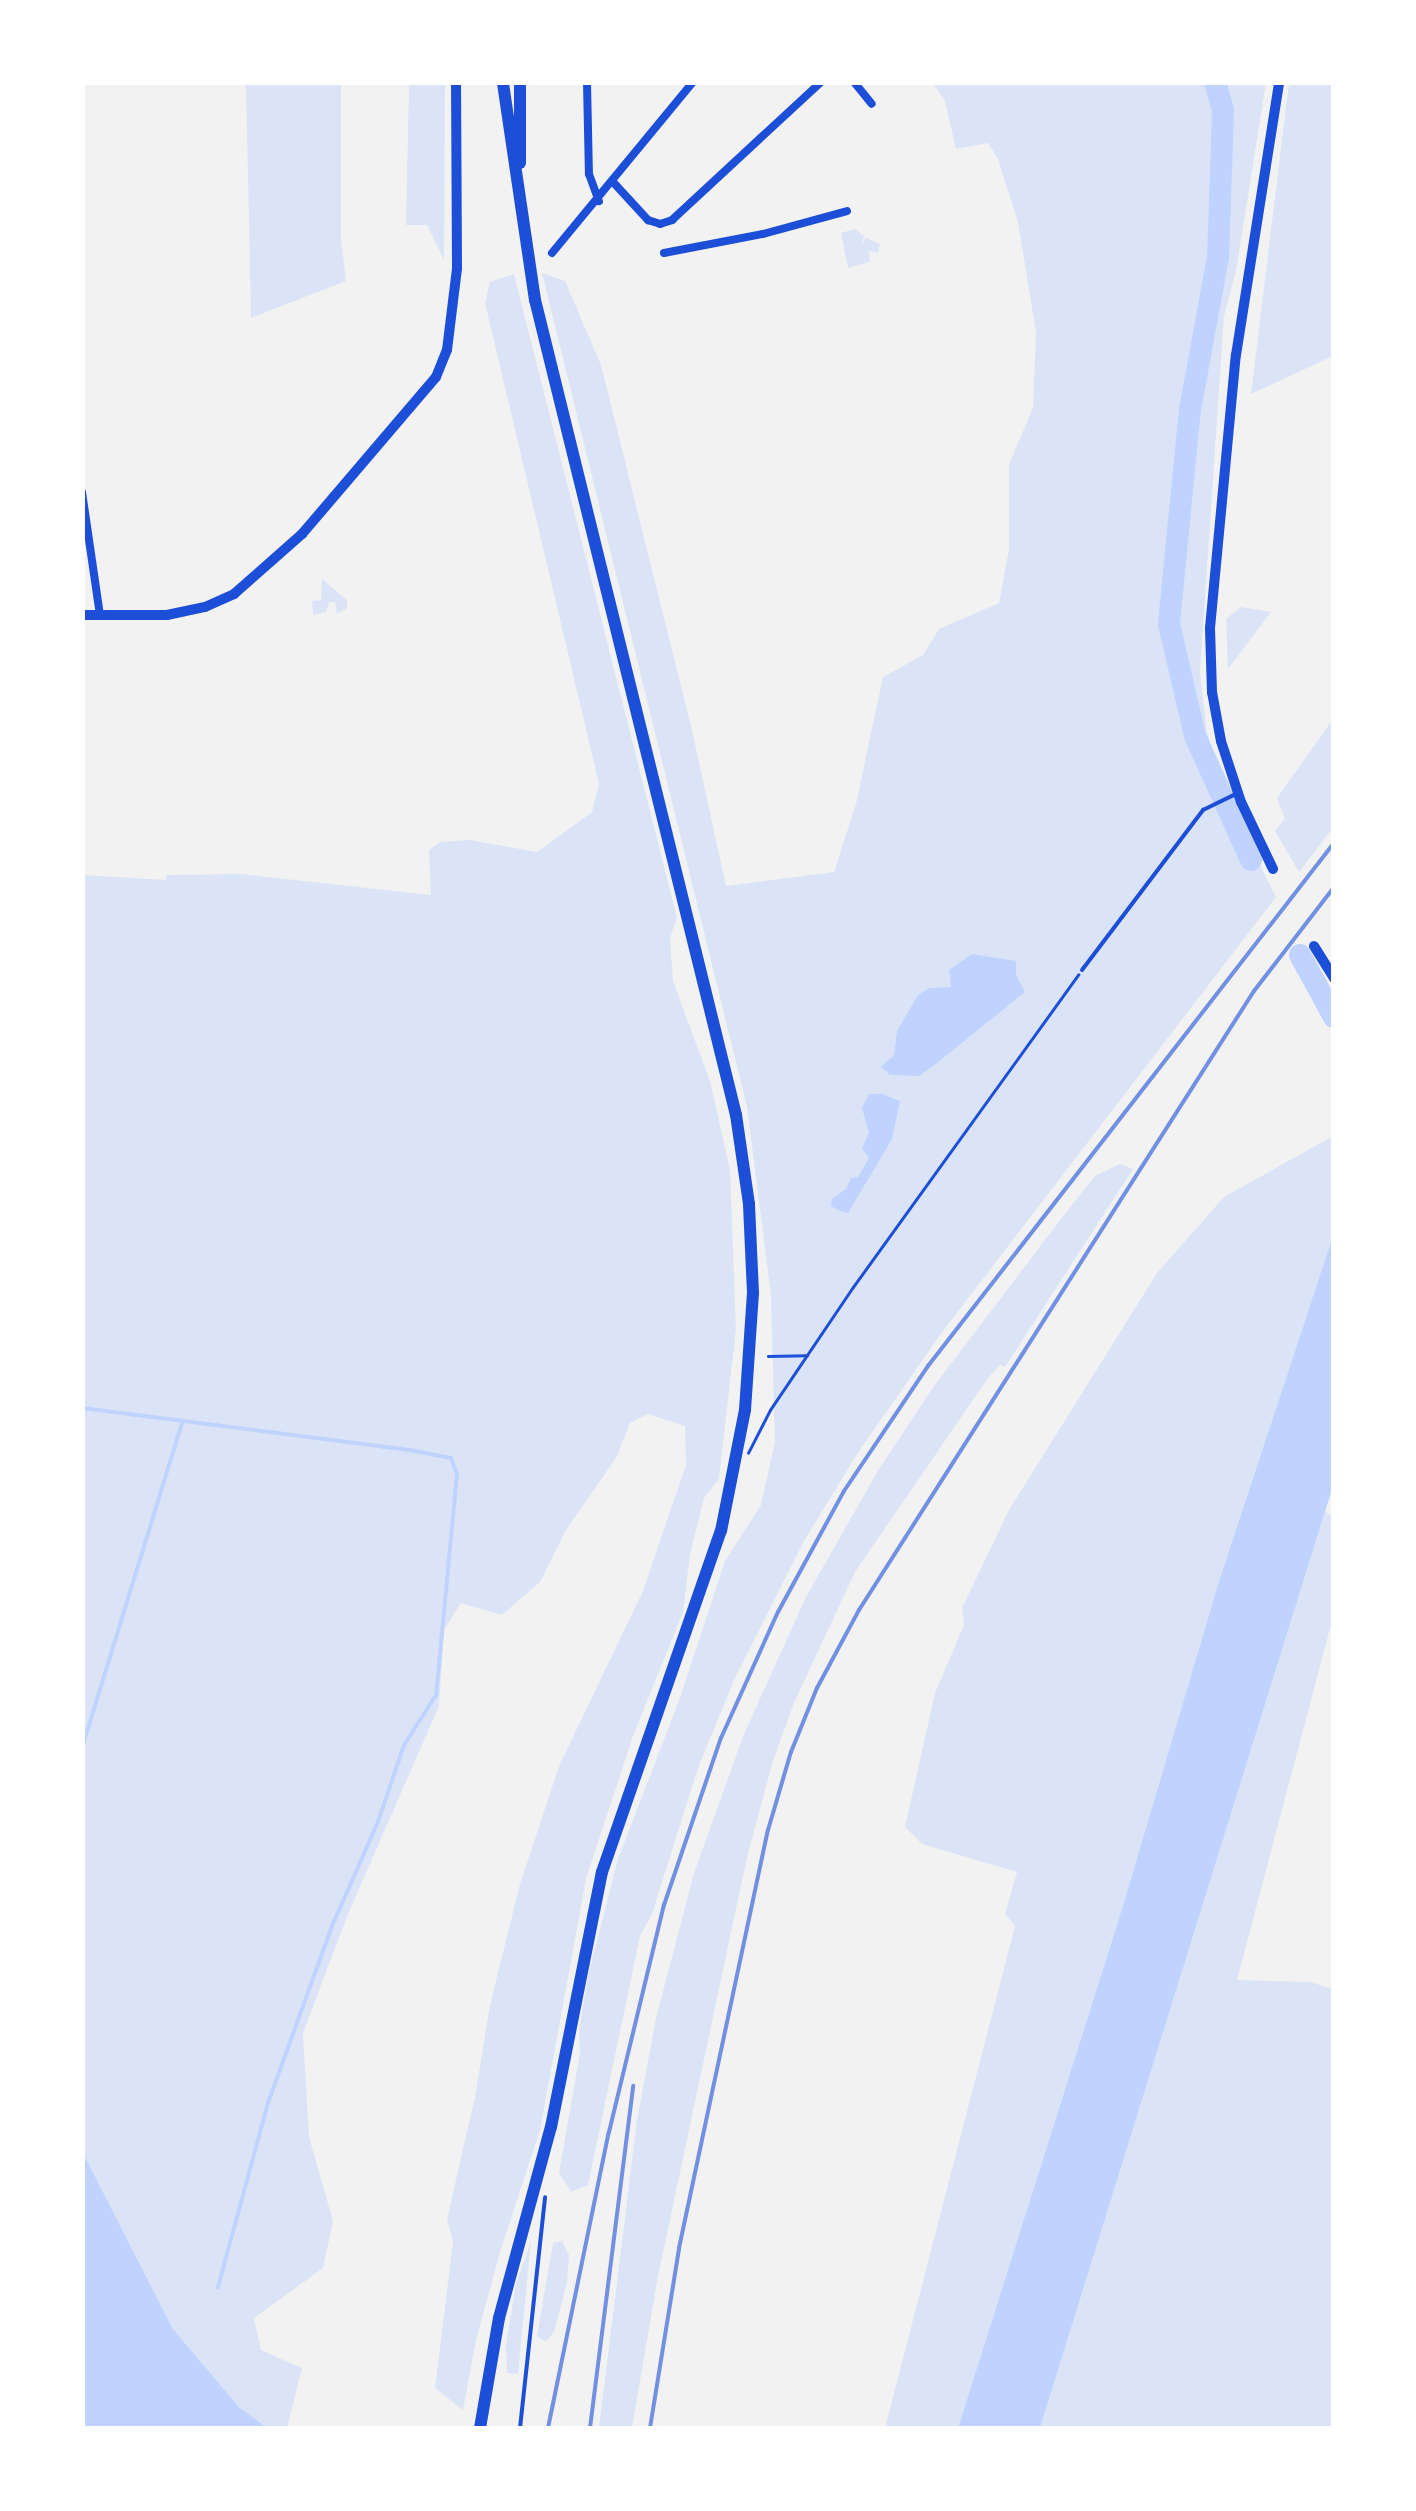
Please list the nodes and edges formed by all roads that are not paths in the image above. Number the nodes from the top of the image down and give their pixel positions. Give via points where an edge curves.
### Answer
1 (456, 82) edge
2 (503, 82) edge
3 (520, 82) edge
4 (587, 82) edge
5 (693, 82) edge
6 (821, 82) edge
7 (854, 82) edge
8 (1279, 82) edge
9 (872, 104) dead end
10 (614, 182) junction
11 (519, 186) junction
12 (599, 200) junction
13 (847, 211) dead end
14 (552, 253) dead end
15 (664, 253) dead end
16 (82, 492) edge
17 (82, 616) edge
18 (100, 616) junction
19 (1238, 793) junction
20 (1273, 869) dead end
21 (1314, 946) dead end
22 (1082, 970) road end
23 (1334, 978) edge
24 (545, 2197) dead end
25 (480, 2428) edge
26 (520, 2428) edge

1 - 18 street via 457,268 447,350 436,377 279,557 234,594 167,615
2 - 11 main road
3 - 11 main road
4 - 12 street via 590,174
5 - 10 street
6 - 10 street via 672,220 648,220
7 - 9 street
8 - 19 street via 1236,354 1210,628 1214,708
10 - 12 street
11 - 25 main road via 528,265 576,474 741,1145 752,1233 751,1352 737,1458 702,1594 602,1872
12 - 14 street
13 - 15 street
16 - 18 street
17 - 18 street
19 - 20 street
19 - 22 lane via 1204,810
21 - 23 street
24 - 26 lane

